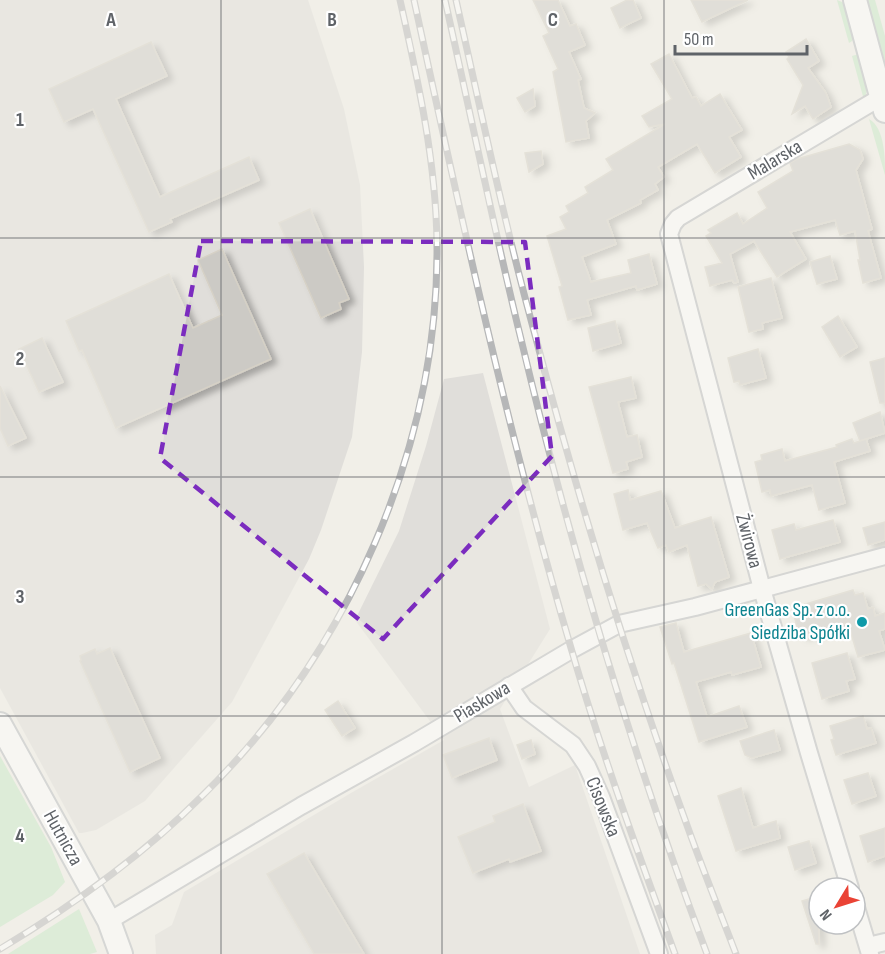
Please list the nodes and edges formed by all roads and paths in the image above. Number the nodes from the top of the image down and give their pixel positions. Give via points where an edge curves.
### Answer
1 (855, 0) edge
2 (883, 104) edge
3 (672, 226) joint
4 (885, 556) edge
5 (762, 589) junction
6 (509, 686) junction
7 (0, 724) edge
8 (846, 876) edge
9 (109, 921) junction
10 (885, 942) edge
11 (869, 950) edge
12 (121, 954) edge
13 (659, 954) edge

1 - 2 main road
2 - 3 street, Malarska via 678,218
3 - 5 street, Żwirowa via 670,239
4 - 5 street, Piaskowa
5 - 6 street, Piaskowa via 619,624
5 - 8 street, Żwirowa
6 - 9 street, Piaskowa
6 - 13 street, Cisowska via 524,708 573,745 587,766
7 - 9 main road, Hutnicza
9 - 12 main road, Hutnicza
10 - 11 street

